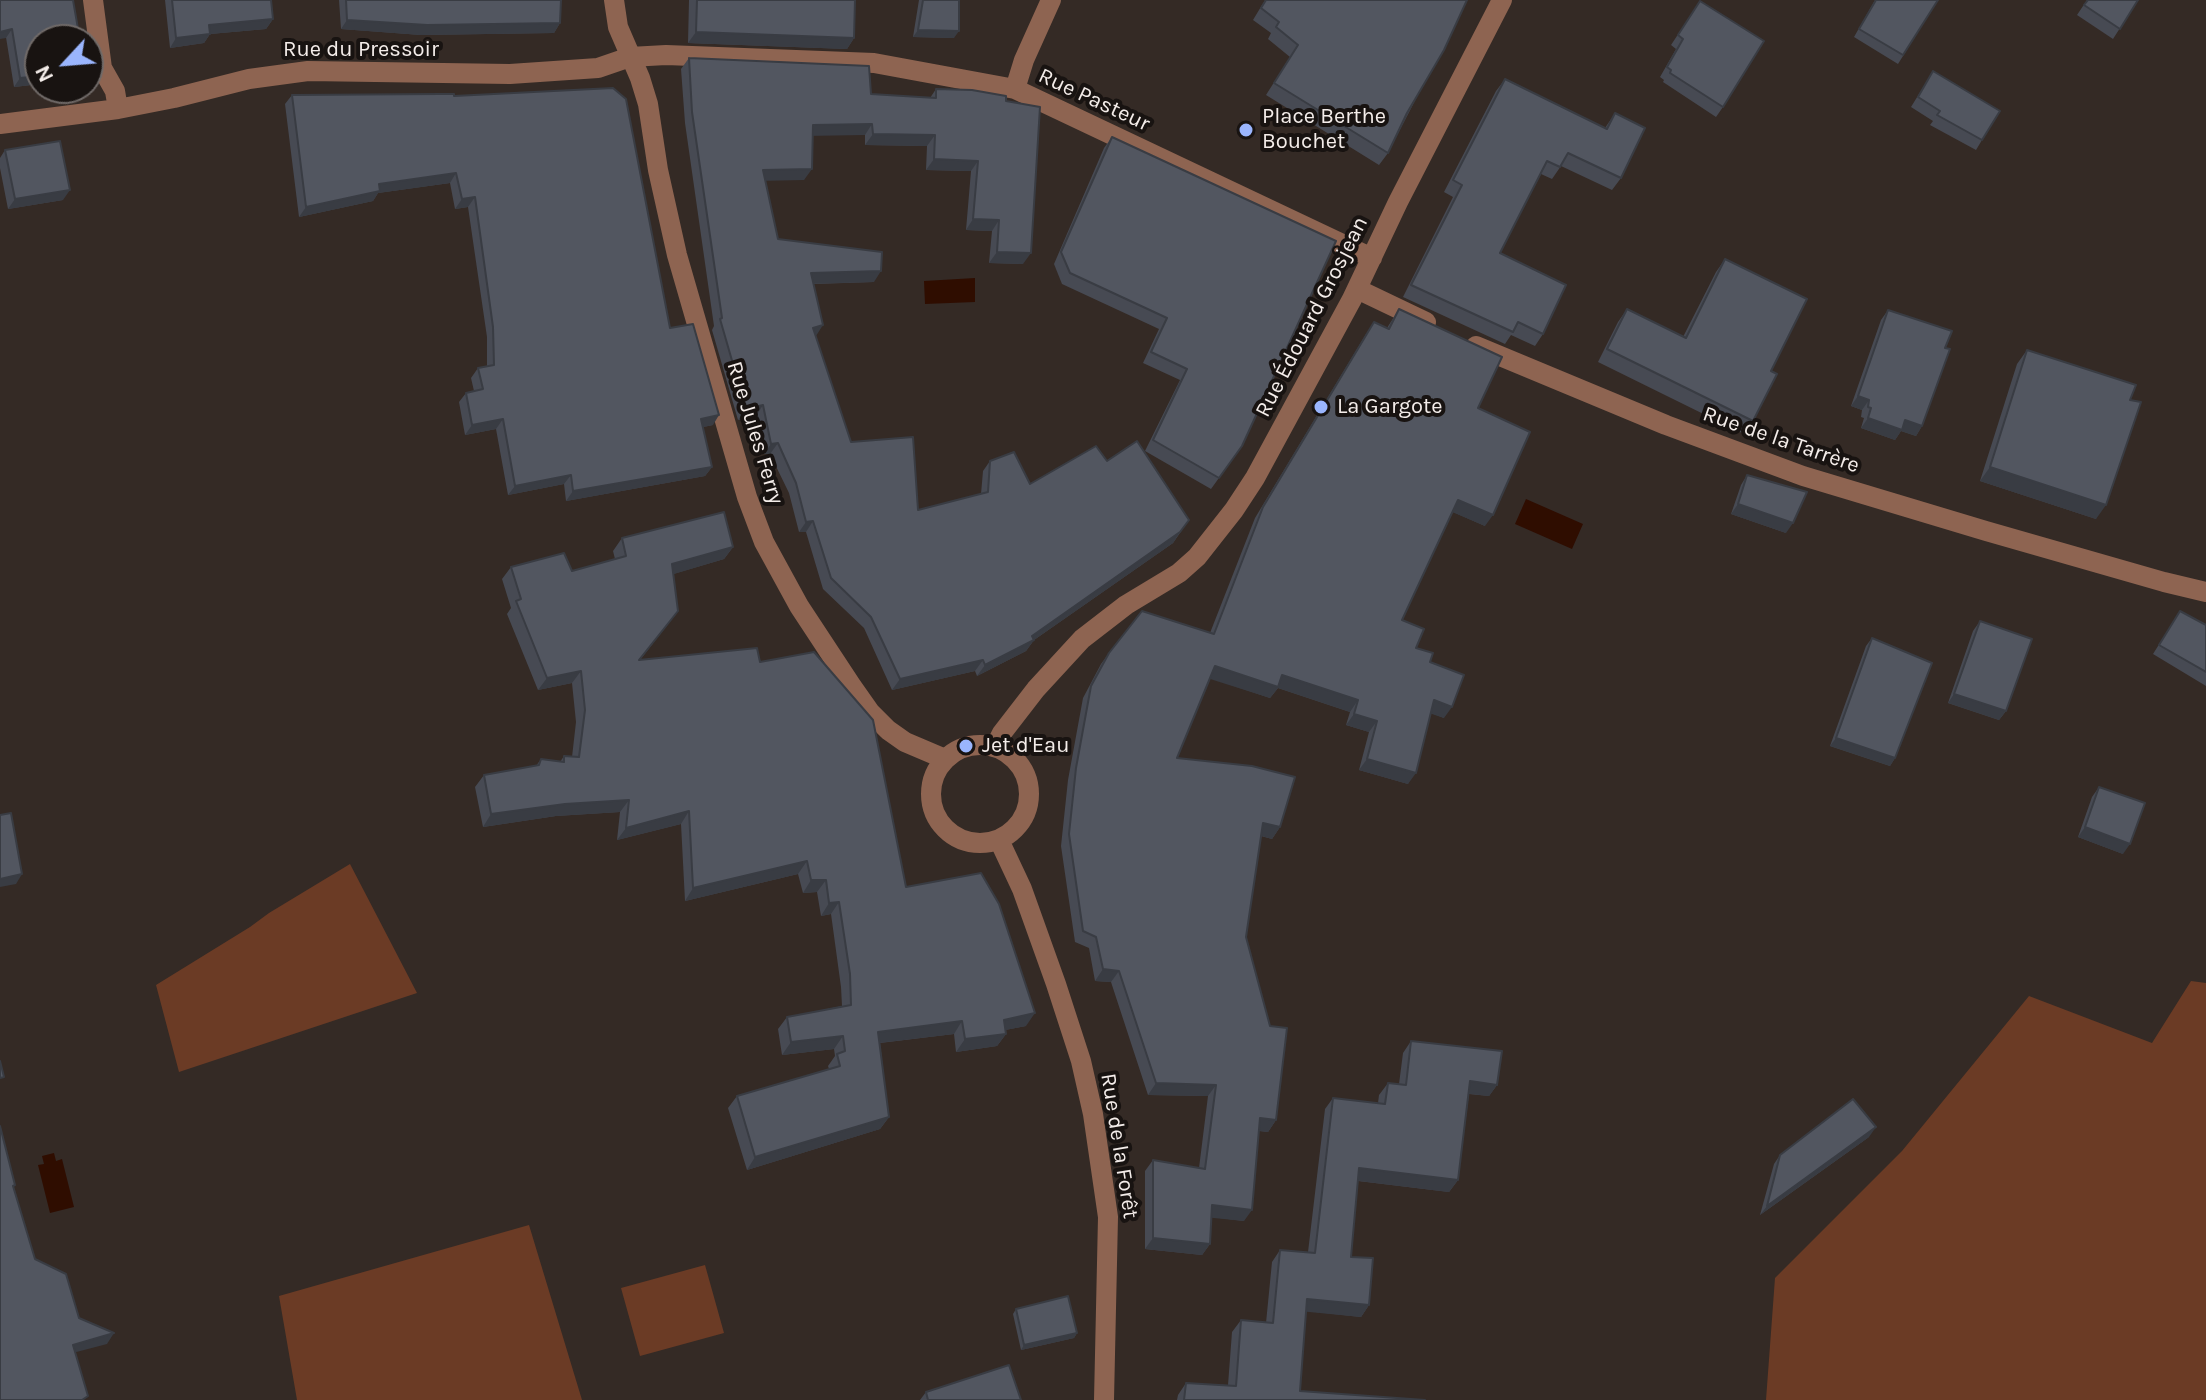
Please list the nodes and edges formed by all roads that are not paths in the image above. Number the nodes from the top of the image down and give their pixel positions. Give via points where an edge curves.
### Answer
1 (93, 0) edge
2 (614, 0) edge
3 (1051, 0) edge
4 (1502, 0) edge
5 (630, 57) junction
6 (1015, 89) junction
7 (118, 109) junction
8 (0, 124) edge
9 (1372, 258) junction
10 (1357, 289) junction
11 (2206, 592) edge
12 (995, 747) junction
13 (945, 759) junction
14 (999, 840) junction
15 (1104, 1400) edge

1 - 7 street via 102,68
2 - 5 street, Rue Jules Ferry
3 - 6 street
4 - 9 street, Rue Édouard Grosjean
5 - 6 street, Rue Pasteur via 874,63
5 - 7 street, Rue du Pressoir via 598,68 510,74 274,74
5 - 13 street, Rue Jules Ferry via 648,104 677,255 764,542 799,606 870,712 905,742
6 - 9 street, Rue Pasteur
7 - 8 street, Rue du Pressoir
9 - 10 street, Rue Édouard Grosjean
10 - 11 street, Rue de la Tarrère via 1666,425 1803,476
10 - 12 street, Rue Édouard Grosjean via 1255,478 1197,557 1082,639 1036,689
12 - 13 street via 975,744
12 - 14 street via 1015,759 1028,780 1029,804 1019,825
13 - 14 street via 931,789 939,821 966,841
14 - 15 street, Rue de la Forêt via 1022,889 1081,1061 1093,1114 1108,1217

